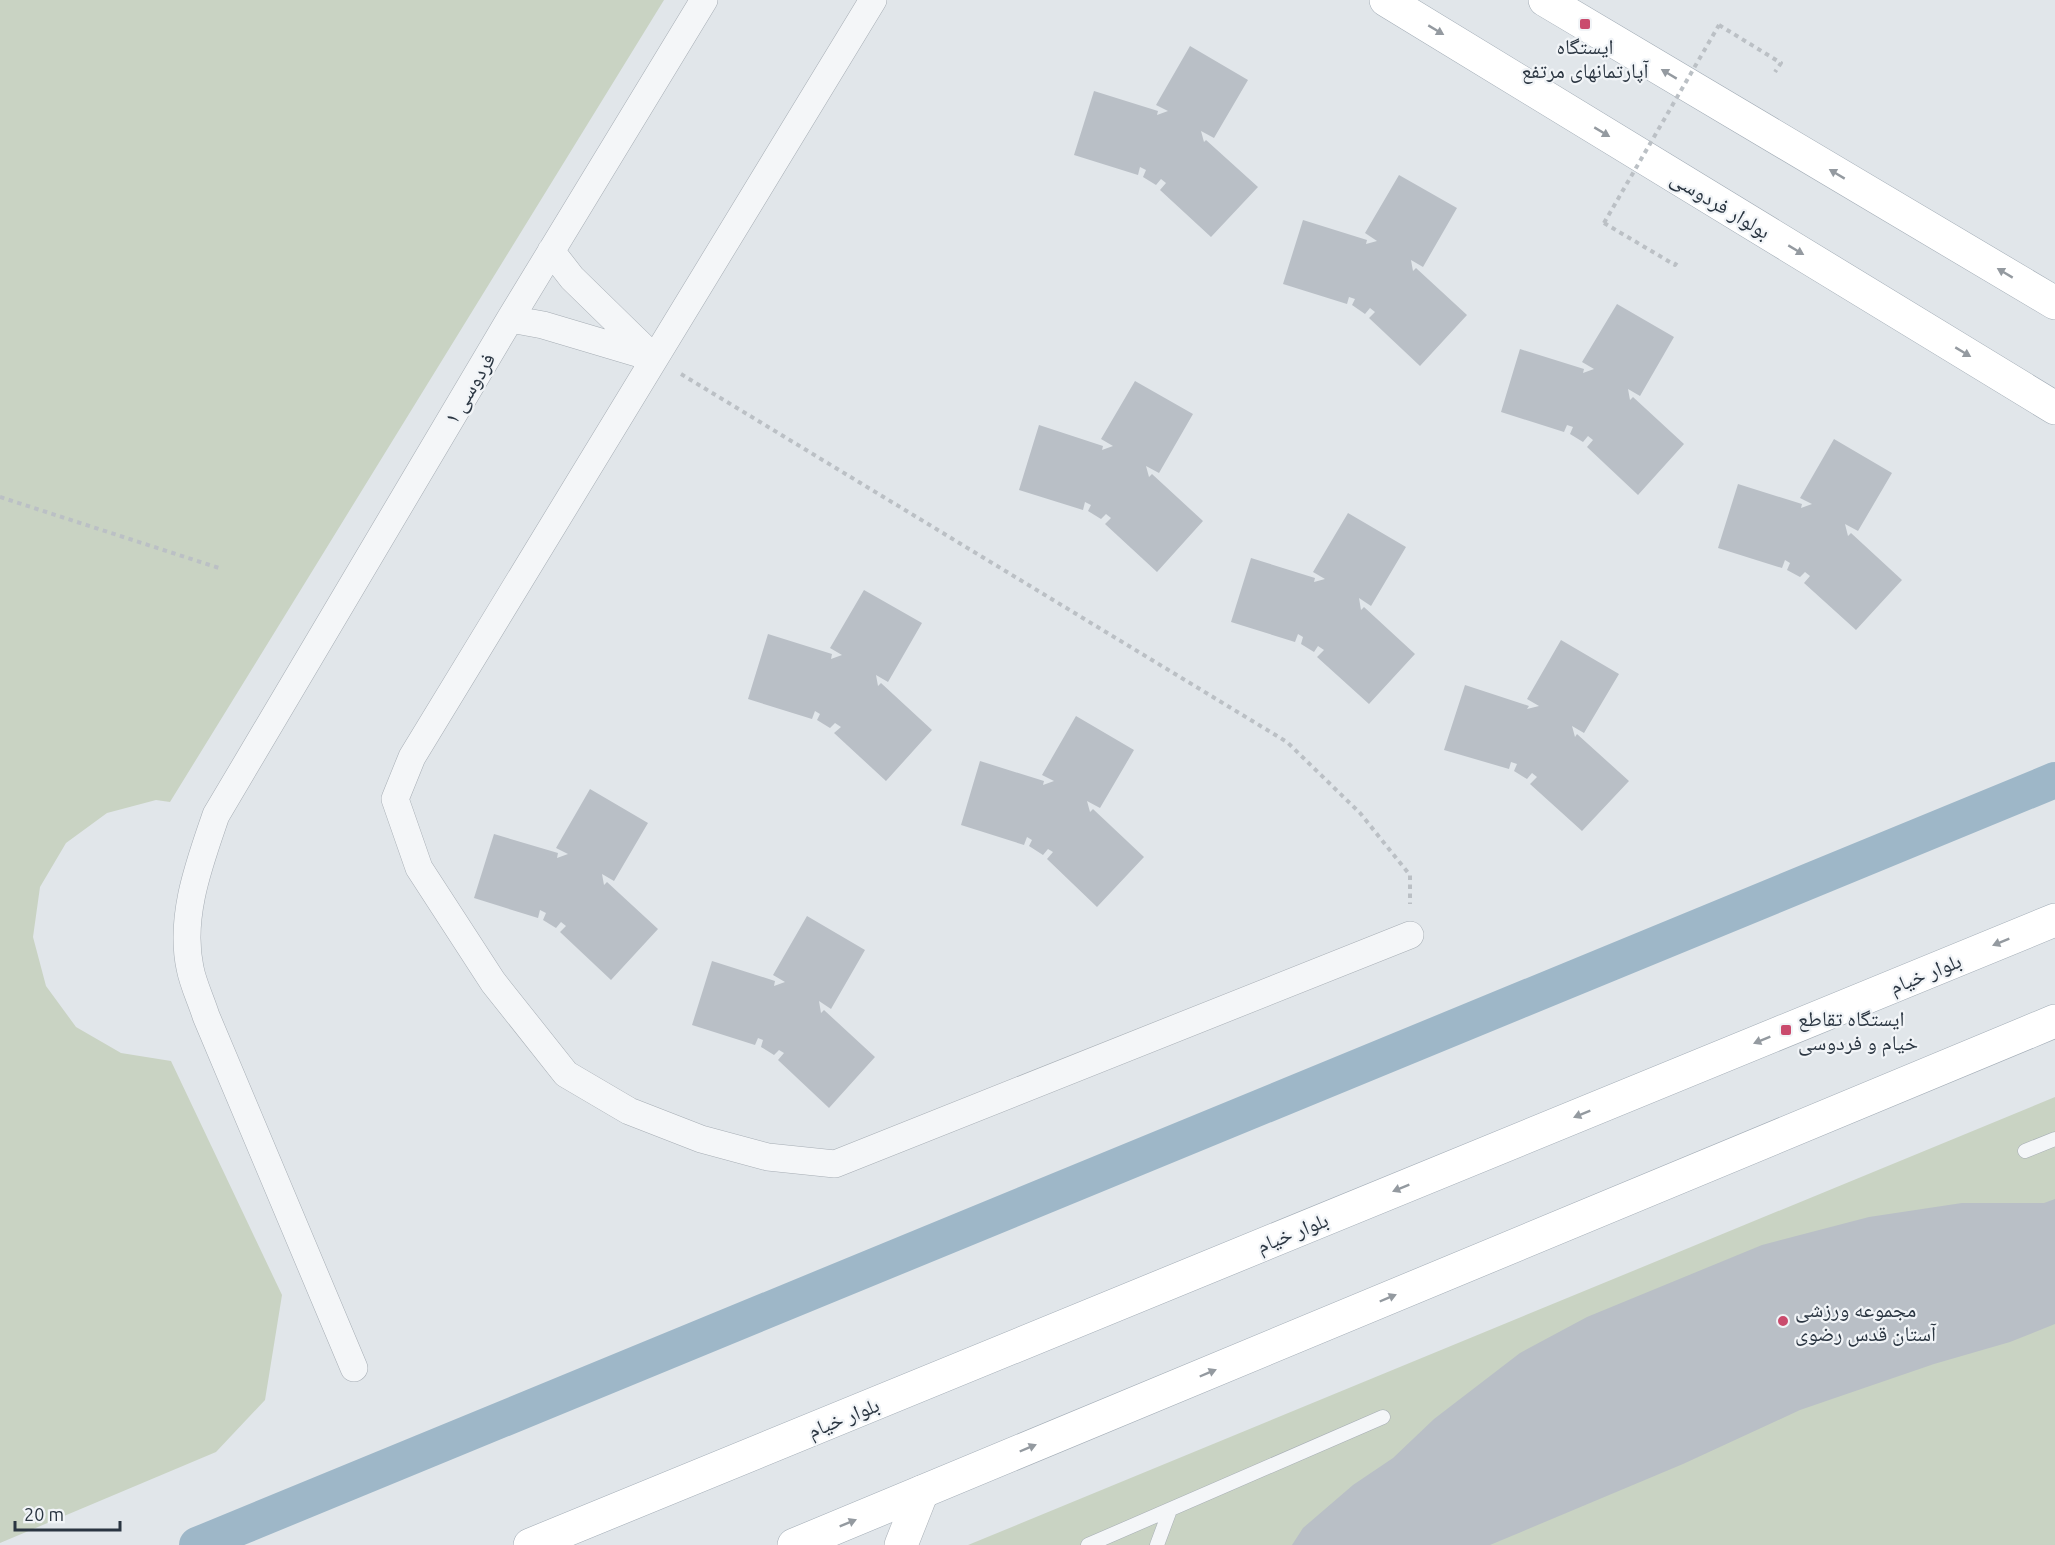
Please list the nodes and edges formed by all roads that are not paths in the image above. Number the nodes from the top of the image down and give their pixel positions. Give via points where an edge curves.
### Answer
1 (704, 0) edge
2 (873, 0) edge
3 (1386, 0) edge
4 (1545, 0) edge
5 (551, 251) junction
6 (2055, 303) edge
7 (510, 319) junction
8 (654, 358) junction
9 (2055, 408) edge
10 (2055, 920) edge
11 (1410, 935) road end
12 (2055, 1021) edge
13 (2055, 1139) edge
14 (2025, 1151) dead end
15 (354, 1368) dead end
16 (1383, 1417) dead end
17 (922, 1492) junction
18 (1170, 1509) junction
19 (530, 1545) edge
20 (794, 1545) edge
21 (901, 1545) edge
22 (1088, 1545) edge
23 (1157, 1545) edge

1 - 5 street, فردوسی ۱
2 - 8 street
3 -> 9 main road, بولوار فردوسی
6 -> 4 main road
5 - 7 street, فردوسی ۱
5 - 8 street via 572,278
7 - 8 street
7 - 15 street, فردوسی ۱ via 216,814 191,897 189,967 210,1027
8 - 11 street via 412,757 395,799 419,868 493,982 566,1074 629,1111 701,1139 768,1157 835,1164
10 -> 19 main road, بلوار خیام
17 -> 12 main road
13 - 14 lane
16 - 18 lane
20 -> 17 main road
17 - 21 main road
18 - 22 lane
18 - 23 lane

